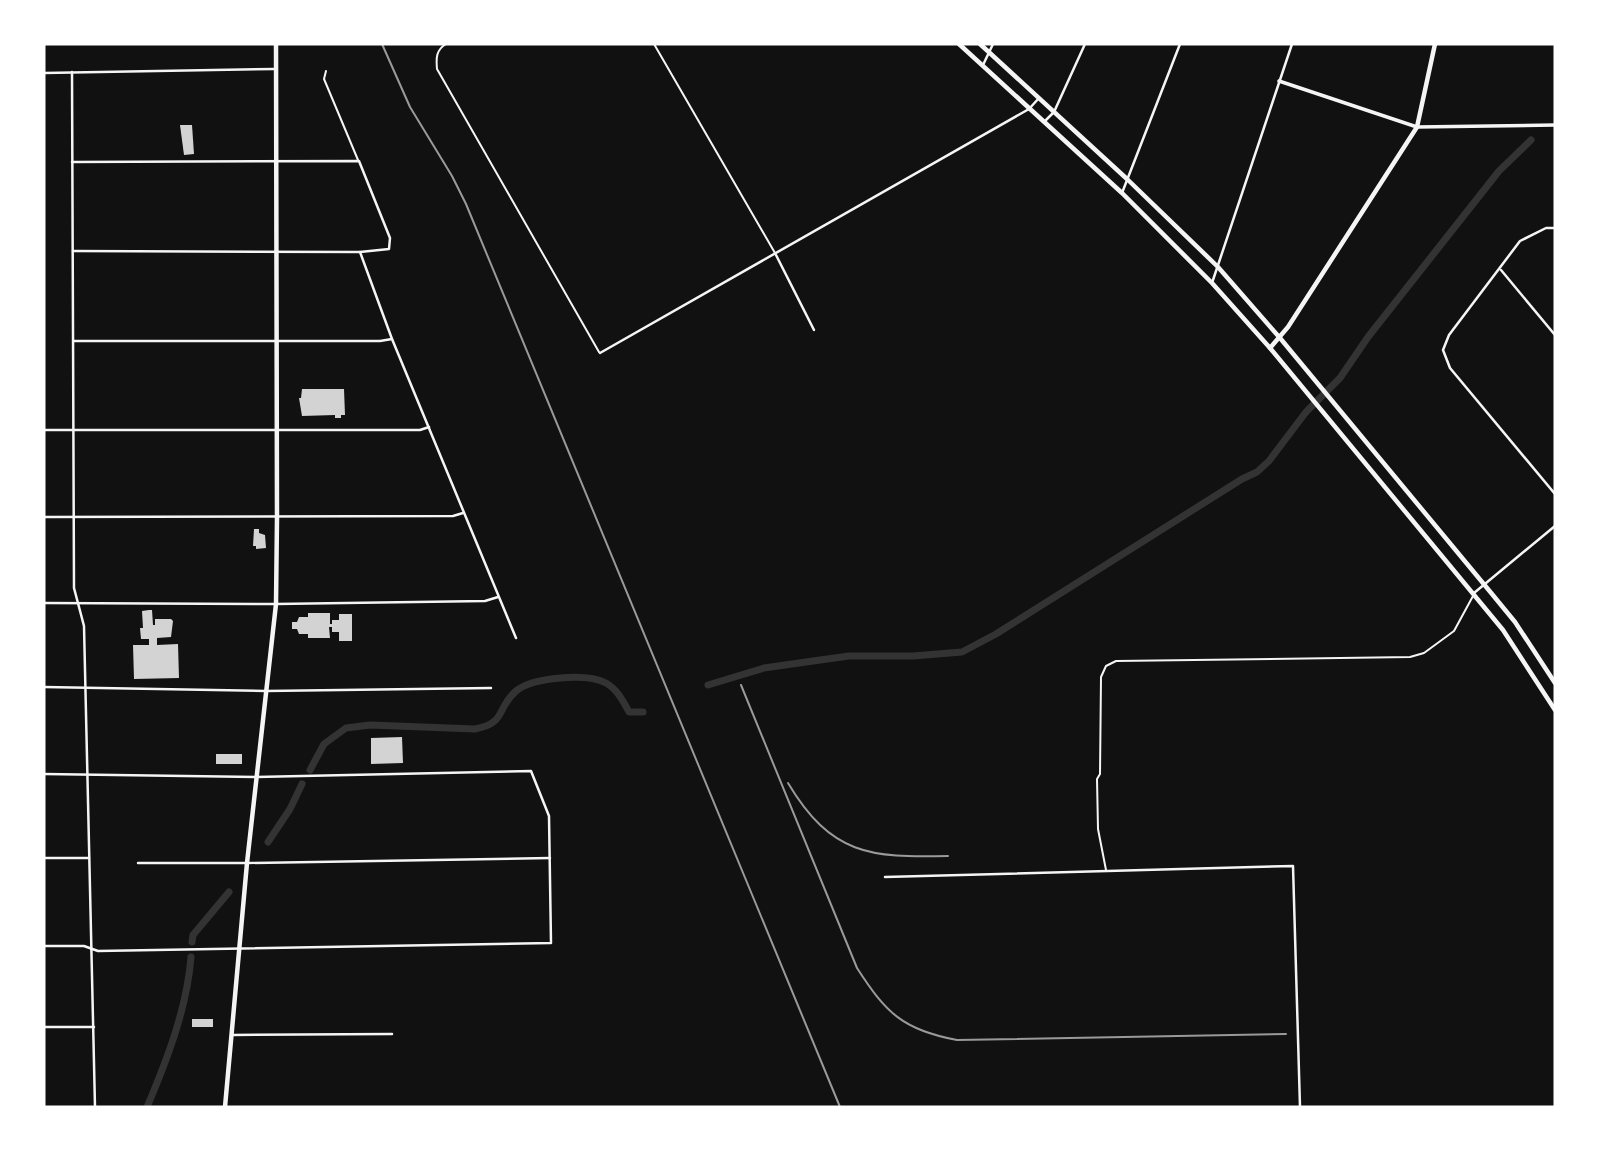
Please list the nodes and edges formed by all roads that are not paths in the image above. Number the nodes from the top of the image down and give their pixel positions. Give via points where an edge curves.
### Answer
1 (276, 44) edge
2 (446, 44) edge
3 (654, 44) edge
4 (959, 44) edge
5 (980, 44) edge
6 (993, 44) edge
7 (1085, 44) edge
8 (1180, 44) edge
9 (1292, 44) edge
10 (1435, 44) edge
11 (989, 52) junction
12 (983, 65) junction
13 (276, 69) junction
14 (326, 71) dead end
15 (72, 72) junction
16 (44, 73) edge
17 (1279, 81) junction
18 (1039, 98) junction
19 (1029, 109) junction
20 (1054, 112) junction
21 (1044, 122) junction
22 (1555, 125) edge
23 (1417, 127) junction
24 (359, 161) junction
25 (72, 163) junction
26 (276, 163) junction
27 (1127, 179) junction
28 (1122, 193) junction
29 (1555, 228) edge
30 (73, 251) junction
31 (360, 252) junction
32 (277, 253) junction
33 (775, 254) junction
34 (1218, 267) junction
35 (1500, 270) junction
36 (1212, 283) junction
37 (814, 330) dead end
38 (1555, 335) edge
39 (1280, 338) junction
40 (392, 339) junction
41 (73, 341) junction
42 (277, 342) junction
43 (1270, 348) junction
44 (600, 353) joint
45 (429, 426) junction
46 (44, 430) edge
47 (72, 430) junction
48 (277, 432) junction
49 (1555, 494) edge
50 (464, 513) junction
51 (44, 517) edge
52 (74, 517) junction
53 (278, 517) junction
54 (1555, 526) edge
55 (1485, 585) junction
56 (1474, 594) junction
57 (498, 597) junction
58 (44, 603) edge
59 (78, 603) junction
60 (276, 604) junction
61 (516, 638) dead end
62 (1555, 683) edge
63 (44, 687) edge
64 (85, 687) junction
65 (491, 688) dead end
66 (266, 691) junction
67 (1555, 710) edge
68 (44, 774) edge
69 (87, 774) junction
70 (256, 777) junction
71 (44, 858) edge
72 (89, 858) junction
73 (550, 858) junction
74 (138, 863) dead end
75 (247, 863) junction
76 (1106, 871) junction
77 (885, 877) dead end
78 (44, 946) edge
79 (91, 948) junction
80 (239, 949) junction
81 (44, 1027) edge
82 (94, 1027) junction
83 (392, 1034) dead end
84 (232, 1035) junction
85 (95, 1107) edge
86 (225, 1107) edge
87 (1300, 1107) edge

1 - 13 main road
2 - 44 lane via 436,57 437,69
3 - 33 lane
4 - 12 main road
5 - 11 main road
6 - 11 street
7 - 20 street
8 - 27 street
9 - 17 street
10 - 23 main road
11 - 12 street
11 - 18 main road
12 - 19 main road
13 - 15 street
13 - 26 main road
14 - 24 lane via 324,79
15 - 16 street
15 - 25 street
17 - 23 street
17 - 34 street
18 - 19 street
18 - 20 main road
19 - 21 main road
19 - 33 street
20 - 21 street
20 - 27 main road
21 - 28 main road
22 - 23 street
23 - 39 main road
24 - 26 street
24 - 31 street via 390,238 389,249
25 - 26 street
25 - 30 street
26 - 32 main road
27 - 28 street
27 - 34 main road
28 - 36 main road
29 - 35 street via 1520,241
30 - 32 street
30 - 41 street
31 - 32 street
31 - 40 street
32 - 42 main road
33 - 37 street
33 - 44 street
34 - 36 street
34 - 39 main road
35 - 38 street
35 - 49 street via 1449,335 1443,350 1450,368
36 - 43 main road
39 - 43 main road
39 - 55 main road
40 - 42 street
40 - 45 street
41 - 42 street
41 - 47 street
42 - 48 main road
43 - 56 main road
45 - 48 street via 419,430
45 - 50 street
46 - 47 street
47 - 48 street
47 - 52 street
48 - 53 main road
50 - 53 street
50 - 57 street
51 - 52 street
52 - 53 street
52 - 59 street
53 - 60 main road
54 - 55 street
55 - 56 street
55 - 62 main road
56 - 67 main road
56 - 76 lane via 1454,631 1424,653 1410,657 1116,661 1107,665 1101,677 1097,779 1098,829
57 - 60 street via 485,601
57 - 61 street
58 - 59 street
59 - 60 street
59 - 64 street via 84,626
60 - 66 main road
63 - 64 street
64 - 66 street
64 - 69 street
65 - 66 street
66 - 70 main road
68 - 69 street
69 - 70 street
69 - 72 street
70 - 73 street via 531,771 549,816
70 - 75 main road
71 - 72 street
72 - 79 street
73 - 75 street
73 - 80 street via 551,943
74 - 75 street
75 - 80 main road
76 - 77 street
76 - 87 street via 1293,866
78 - 79 street
79 - 80 street
79 - 82 street
80 - 84 main road
81 - 82 street
82 - 85 street
83 - 84 street
84 - 86 main road

